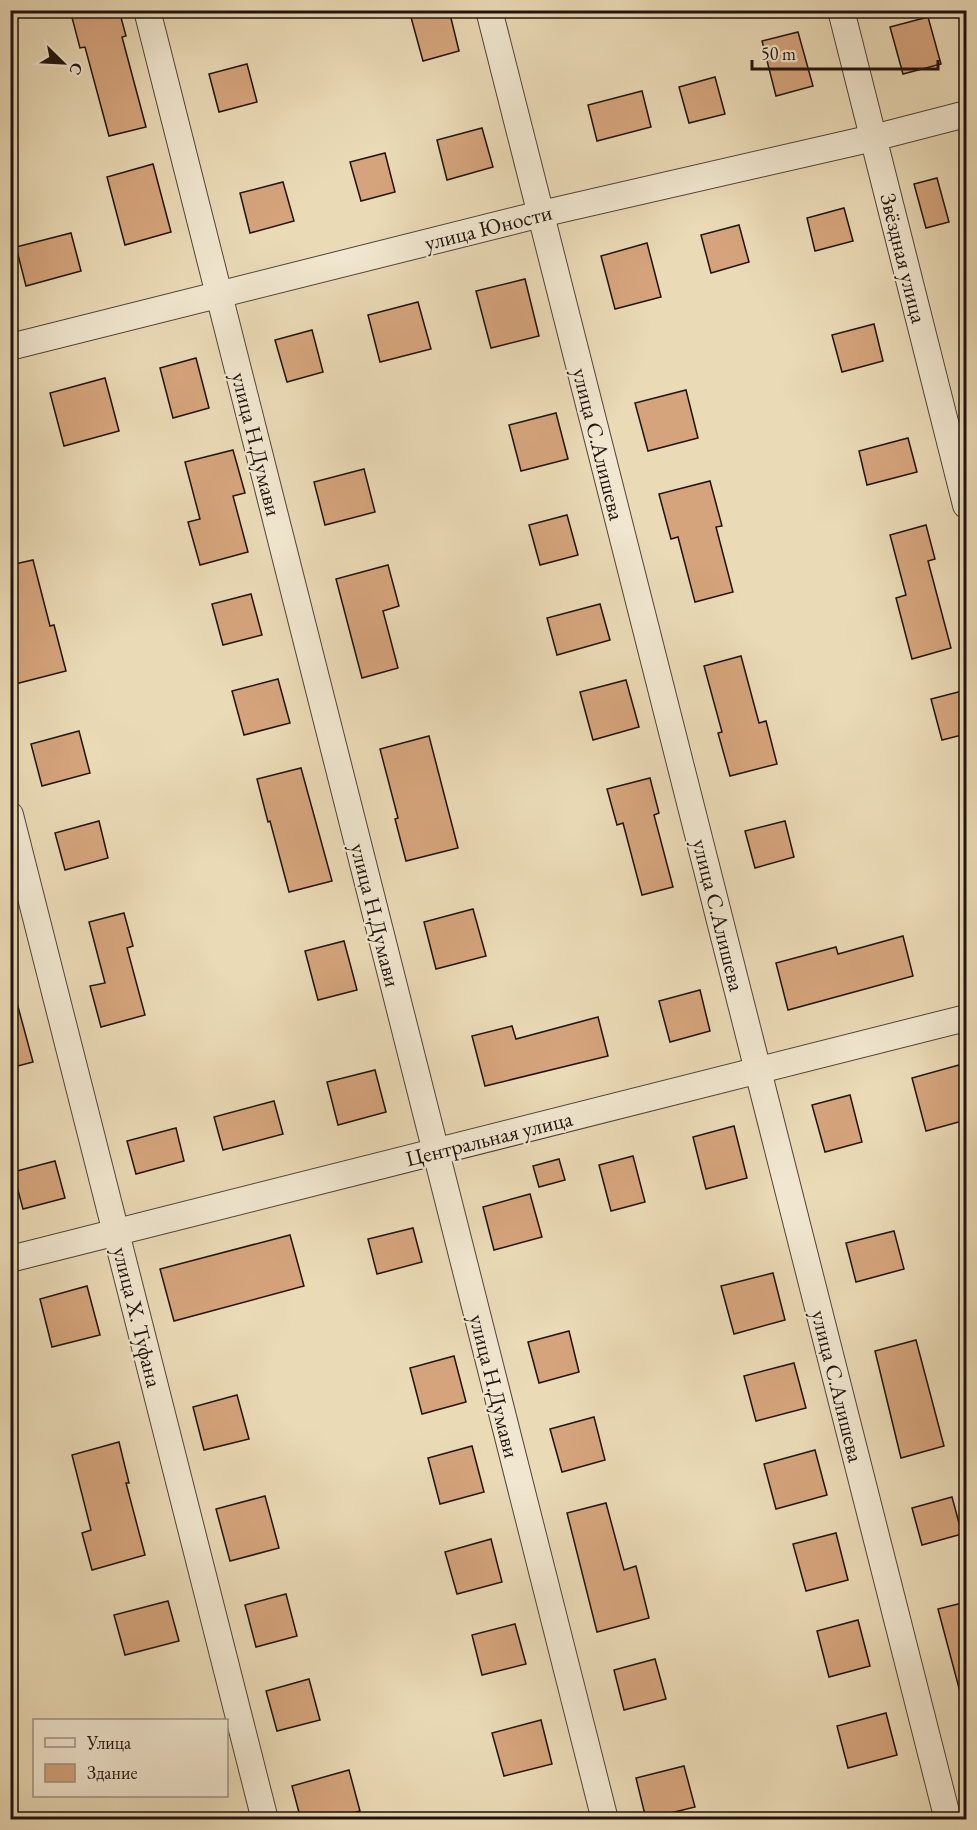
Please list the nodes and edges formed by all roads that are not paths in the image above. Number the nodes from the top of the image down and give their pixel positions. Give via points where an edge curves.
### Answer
1 (147, 10) edge
2 (489, 10) edge
3 (841, 10) edge
4 (966, 114) edge
5 (873, 138) junction
6 (541, 214) junction
7 (219, 295) junction
8 (10, 347) edge
9 (966, 505) edge
10 (10, 815) edge
11 (966, 1018) edge
12 (758, 1070) junction
13 (436, 1152) junction
14 (116, 1232) junction
15 (10, 1259) edge
16 (265, 1820) edge
17 (605, 1820) edge
18 (948, 1820) edge

1 - 7 street, улица Н.Думави
2 - 6 street, улица С.Алишева
3 - 5 street, Звёздная улица
4 - 5 street, улица Юности
5 - 6 street, улица Юности
5 - 9 street, Звёздная улица
6 - 7 street, улица Юности
6 - 12 street, улица С.Алишева
7 - 8 street, улица Юности
7 - 13 street, улица Н.Думави
10 - 14 street, улица Х. Туфана
11 - 12 street, Центральная улица
12 - 13 street, Центральная улица
12 - 18 street, улица С.Алишева
13 - 14 street, Центральная улица
13 - 17 street, улица Н.Думави
14 - 15 street, Центральная улица
14 - 16 street, улица Х. Туфана

